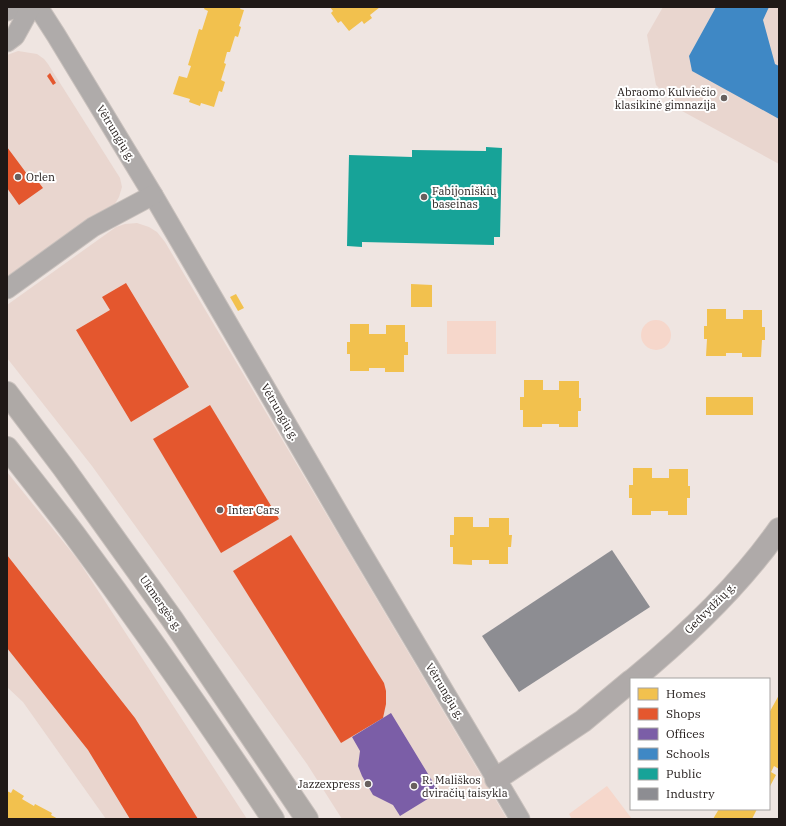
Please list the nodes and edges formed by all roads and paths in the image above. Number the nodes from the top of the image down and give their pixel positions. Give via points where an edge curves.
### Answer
1 (19, 7) edge
2 (31, 7) edge
3 (38, 7) edge
4 (7, 11) edge
5 (7, 42) edge
6 (153, 195) junction
7 (7, 289) edge
8 (7, 392) edge
9 (7, 448) edge
10 (779, 529) edge
11 (635, 678) edge
12 (630, 682) edge
13 (496, 779) junction
14 (273, 819) edge
15 (307, 819) edge
16 (520, 819) edge

1 - 4 street
2 - 5 street via 14,36
3 - 6 street, Vėtrungių g.
6 - 7 street via 93,227
6 - 13 street, Vėtrungių g.
8 - 15 highway, Ukmergės g. via 172,619
9 - 14 highway via 132,613
10 - 11 main road, Gedvydžių g. via 734,584
12 - 13 main road via 583,721
13 - 16 street, Vėtrungių g.

